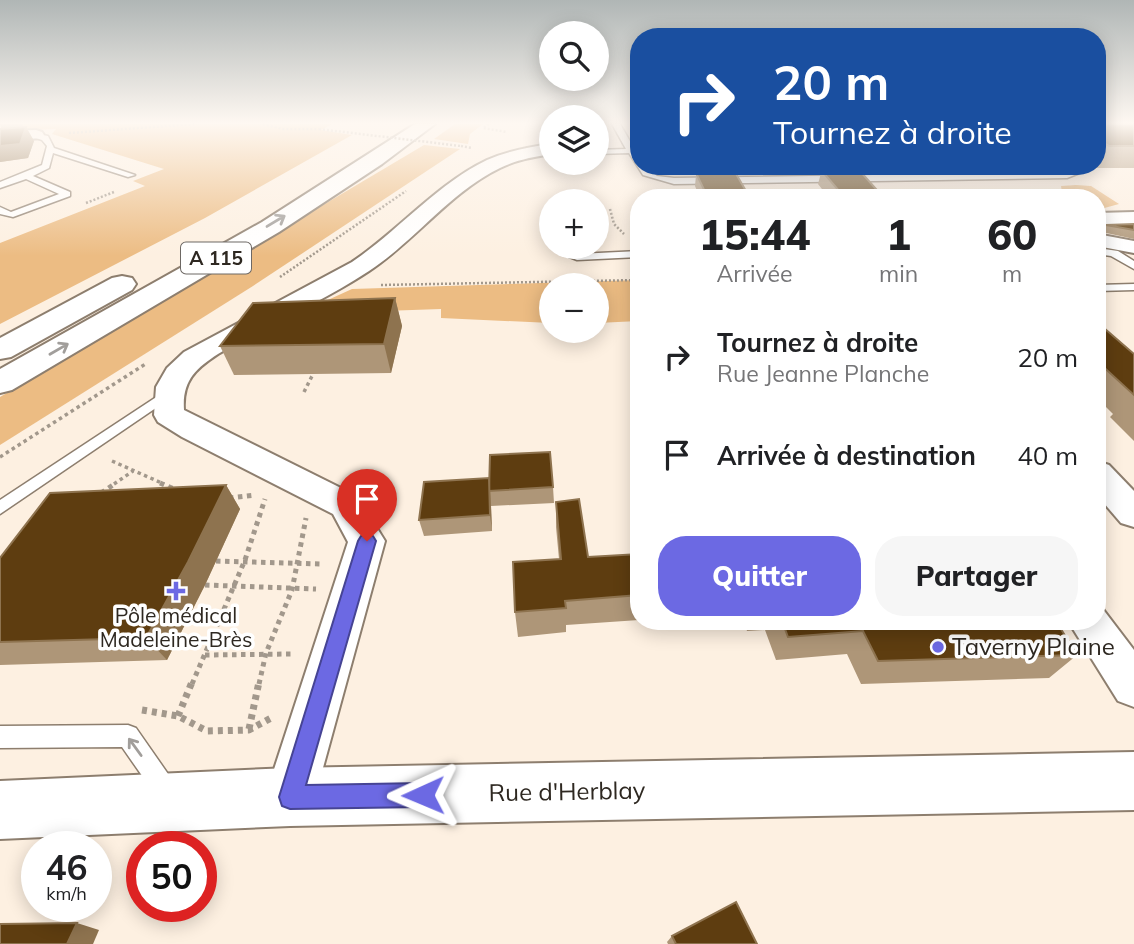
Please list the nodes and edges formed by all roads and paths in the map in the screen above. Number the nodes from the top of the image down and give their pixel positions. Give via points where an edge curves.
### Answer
1 (42, 168) edge
2 (109, 168) edge
3 (335, 168) edge
4 (350, 168) edge
5 (485, 168) edge
6 (131, 175) dead end
7 (647, 175) edge
8 (1067, 175) edge
9 (26, 176) junction
10 (0, 185) edge
11 (0, 210) edge
12 (1134, 218) edge
13 (1106, 219) edge
14 (234, 222) dead end
15 (1111, 247) edge
16 (630, 254) edge
17 (609, 255) edge
18 (1134, 266) edge
19 (139, 274) dead end
20 (630, 280) edge
21 (324, 286) junction
22 (1134, 287) edge
23 (1106, 288) edge
24 (0, 350) edge
25 (313, 374) edge
26 (0, 383) edge
27 (304, 392) dead end
28 (167, 394) junction
29 (86, 449) junction
30 (133, 471) junction
31 (1106, 483) edge
32 (179, 491) edge
33 (266, 494) junction
34 (228, 498) edge
35 (91, 500) edge
36 (306, 500) junction
37 (0, 508) edge
38 (1134, 513) edge
39 (245, 560) junction
40 (216, 561) dead end
41 (297, 563) junction
42 (356, 576) junction
43 (205, 585) dead end
44 (234, 587) junction
45 (292, 590) junction
46 (1094, 630) edge
47 (266, 653) junction
48 (205, 655) junction
49 (332, 655) junction
50 (1134, 686) edge
51 (130, 711) dead end
52 (315, 714) junction
53 (178, 716) junction
54 (249, 730) junction
55 (0, 737) edge
56 (1134, 781) edge
57 (290, 797) junction
58 (175, 802) junction
59 (0, 810) edge

1 - 9 lane
2 - 6 lane
3 - 14 main road, A 115
26 -> 4 main road, A 115 via 184,278
5 - 21 street via 460,182 419,223 362,266
7 - 8 lane via 674,181
9 - 10 lane
9 - 11 lane via 67,194 10,215
12 - 13 street
15 - 18 lane
16 - 17 lane
19 - 24 main road
20 - 21 path
21 - 28 street via 188,363
22 - 23 lane
25 - 27 path
28 - 29 lane
28 - 36 street via 169,415
29 - 30 path
29 - 37 lane
30 - 32 path
30 - 35 path
31 - 38 street
33 - 34 path
33 - 36 path via 287,506
33 - 39 path
36 - 41 path
36 - 42 street via 345,505 367,541
39 - 40 path
39 - 41 path
39 - 44 path
41 - 42 path
41 - 45 path
42 - 45 path
42 - 49 street
43 - 44 path
44 - 45 path
44 - 48 path
45 - 47 path
46 - 50 street
47 - 48 path
47 - 49 path
47 - 54 path
48 - 53 path
49 - 52 street
51 - 53 path
52 - 54 path via 279,714
52 - 57 street
53 - 54 path via 207,731
58 -> 55 lane via 128,736
56 - 57 main road, Rue d'Herblay
57 - 58 main road, Rue d'Herblay
58 - 59 main road, Rue d'Herblay

